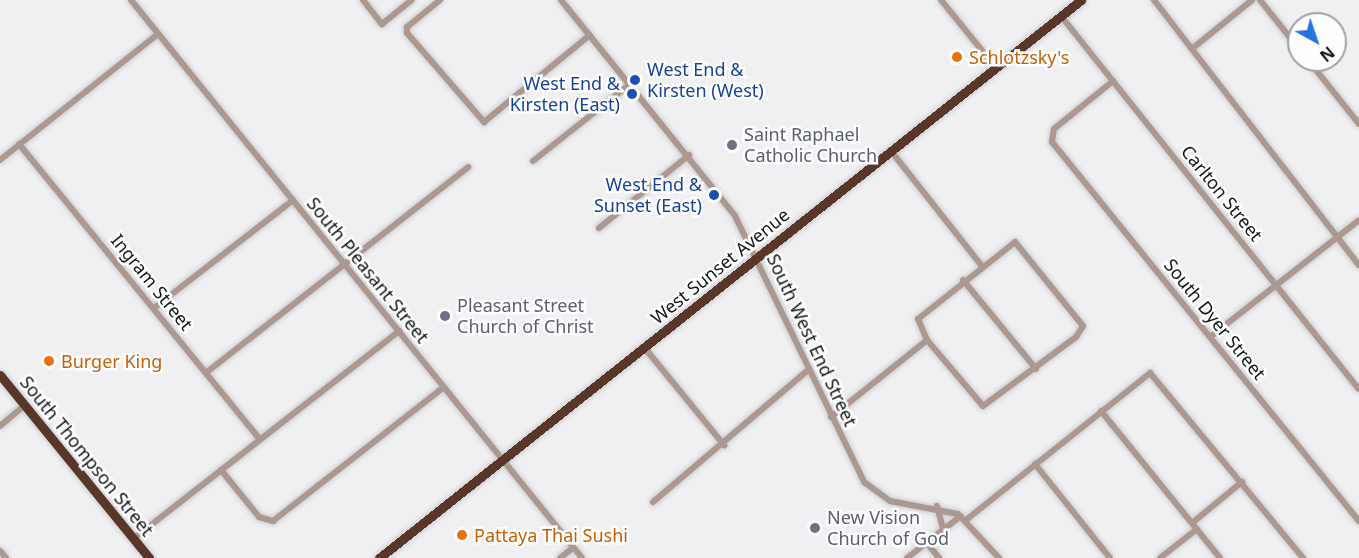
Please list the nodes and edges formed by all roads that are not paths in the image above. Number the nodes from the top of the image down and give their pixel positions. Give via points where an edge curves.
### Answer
1 (131, 0) edge
2 (363, 0) edge
3 (412, 0) edge
4 (440, 0) edge
5 (561, 0) edge
6 (941, 0) edge
7 (1081, 0) edge
8 (1154, 0) edge
9 (1252, 0) edge
10 (1260, 0) edge
11 (1061, 16) junction
12 (159, 34) junction
13 (1287, 34) edge
14 (590, 35) junction
15 (1193, 48) junction
16 (996, 68) junction
17 (1318, 72) edge
18 (1113, 81) junction
19 (630, 84) junction
20 (1359, 124) edge
21 (19, 144) junction
22 (891, 151) junction
23 (689, 155) junction
24 (0, 159) edge
25 (533, 161) dead end
26 (468, 167) dead end
27 (292, 200) junction
28 (1359, 220) edge
29 (599, 228) dead end
30 (1339, 236) junction
31 (757, 257) junction
32 (344, 264) junction
33 (981, 265) junction
34 (1359, 265) edge
35 (963, 280) junction
36 (1276, 285) junction
37 (154, 308) junction
38 (399, 331) junction
39 (1210, 337) junction
40 (927, 340) junction
41 (644, 347) junction
42 (809, 369) junction
43 (1036, 369) junction
44 (207, 372) junction
45 (0, 375) edge
46 (444, 387) junction
47 (1359, 389) edge
48 (25, 405) junction
49 (1101, 411) junction
50 (831, 417) junction
51 (0, 426) edge
52 (260, 439) junction
53 (724, 445) junction
54 (502, 460) junction
55 (1035, 464) junction
56 (221, 470) junction
57 (1242, 482) junction
58 (653, 502) dead end
59 (937, 506) junction
60 (963, 518) junction
61 (1359, 521) edge
62 (1192, 523) junction
63 (1197, 529) junction
64 (941, 531) junction
65 (133, 539) junction
66 (927, 543) junction
67 (573, 548) junction
68 (0, 551) edge
69 (6, 558) edge
70 (149, 558) edge
71 (379, 558) edge
72 (560, 558) edge
73 (582, 558) edge
74 (907, 558) edge
75 (939, 558) edge
76 (999, 558) edge
77 (1110, 558) edge
78 (1160, 558) edge
79 (1220, 558) edge
80 (1304, 558) edge

1 - 12 street, South Pleasant Street
2 - 3 street via 382,24
4 - 14 street via 407,27 407,33 484,122
5 - 14 street, South West End Street
6 - 16 street
7 - 11 highway, West Sunset Avenue
8 - 15 street
9 - 15 street
10 - 13 street
11 - 16 highway, West Sunset Avenue
11 - 18 street, Carlton Street
12 - 21 street
12 - 27 street, South Pleasant Street
14 - 19 street, South West End Street
15 - 30 street
16 - 22 highway, West Sunset Avenue
17 - 20 street
18 - 36 street, Carlton Street
18 - 39 street, South Dyer Street via 1051,135
19 - 23 street, South West End Street
19 - 25 street
21 - 24 street
21 - 37 street, Ingram Street
22 - 31 highway, West Sunset Avenue
22 - 33 street
23 - 29 street
23 - 31 street, South West End Street via 727,204
26 - 32 street
27 - 32 street, South Pleasant Street
27 - 37 street
28 - 30 street
30 - 34 street
30 - 36 street
31 - 41 highway, West Sunset Avenue
31 - 42 street, South West End Street
32 - 38 street, South Pleasant Street
32 - 44 street
33 - 35 street
33 - 43 street via 1010,243 1021,244 1082,321 1081,332
35 - 40 street via 920,314 917,325
35 - 43 street
36 - 39 street
36 - 47 street, Carlton Street
37 - 44 street, Ingram Street
38 - 46 street, South Pleasant Street
38 - 52 street
39 - 61 street, South Dyer Street
40 - 43 street via 983,406
40 - 50 street
41 - 53 street
41 - 54 highway, West Sunset Avenue
42 - 50 street, South West End Street
42 - 53 street
44 - 52 street, Ingram Street
45 - 48 highway, South Thompson Street
46 - 54 street, South Pleasant Street
46 - 56 street via 268,522
48 - 51 street
48 - 65 highway, South Thompson Street
49 - 55 street
49 - 57 street via 1143,376 1156,376
49 - 62 street
50 - 59 street, South West End Street via 858,473 877,495 899,504
52 - 56 street
53 - 58 street
54 - 67 street, South Pleasant Street
54 - 71 highway, West Sunset Avenue
55 - 60 street
55 - 77 street
56 - 65 street
57 - 62 street
57 - 80 street
59 - 60 street, South West End Street
59 - 64 street via 945,521
60 - 64 street
60 - 76 street, South West End Street
62 - 63 street
63 - 78 street
63 - 79 street
64 - 66 street
65 - 70 highway, South Thompson Street
66 - 74 street
66 - 75 street
67 - 72 street
67 - 73 street, South Pleasant Street
68 - 69 street

